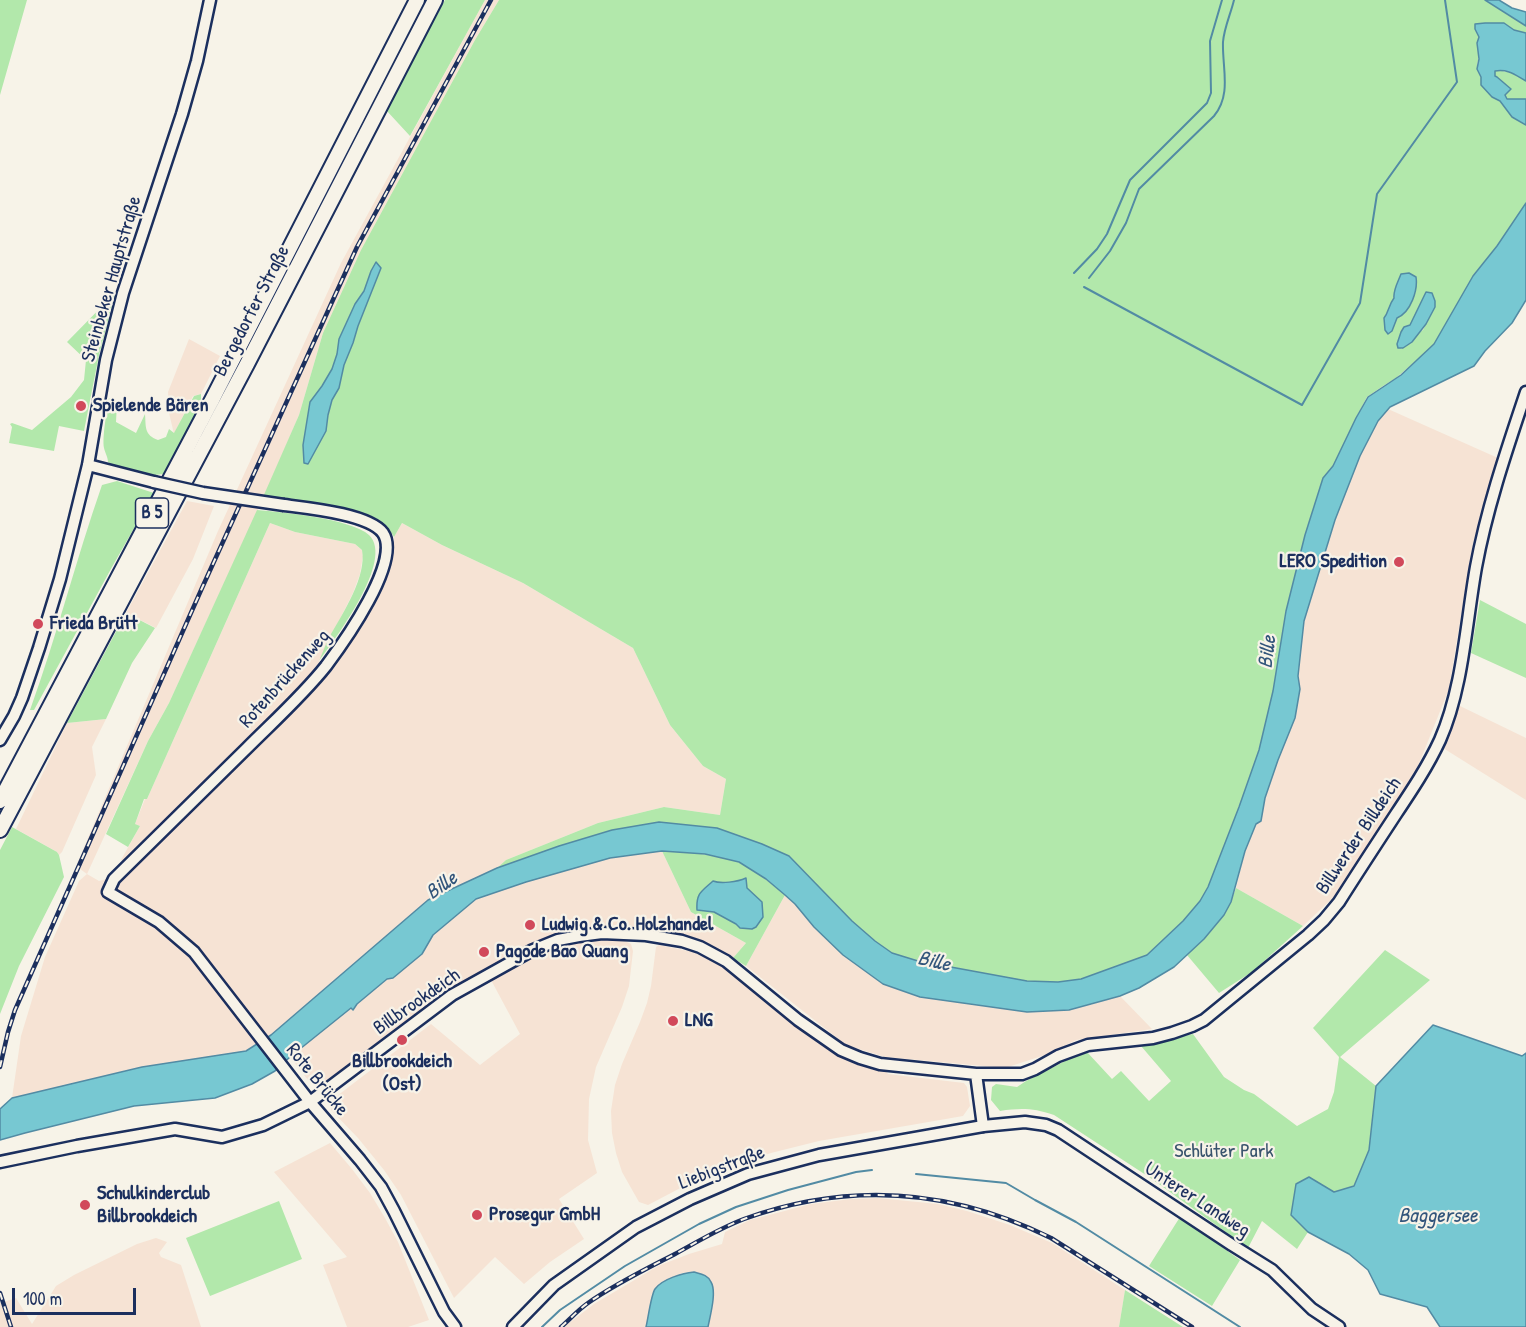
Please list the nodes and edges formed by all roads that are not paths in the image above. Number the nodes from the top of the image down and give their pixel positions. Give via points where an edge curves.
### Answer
1 (210, 0) edge
2 (417, 0) edge
3 (435, 0) edge
4 (1526, 392) edge
5 (88, 465) junction
6 (0, 740) edge
7 (0, 801) edge
8 (0, 830) edge
9 (108, 892) joint
10 (976, 1074) junction
11 (310, 1102) junction
12 (1025, 1122) joint
13 (983, 1126) junction
14 (0, 1162) edge
15 (456, 1327) edge
16 (513, 1327) edge
17 (1339, 1327) edge

1 - 5 street, Steinbeker Hauptstraße via 182,114 123,293 106,360
2 - 7 highway, Bergedorfer Straße / B 5 via 218,390
3 - 8 highway, Bergedorfer Straße / B 5
4 - 10 street, Billwerder Billdeich via 1486,524 1457,684 1440,740 1339,902 1308,935 1192,1026 1153,1038 1088,1045 1022,1074
5 - 6 street, Steinbeker Hauptstraße via 39,648 22,699
5 - 9 street, Rotenbrückenweg, bridge via 203,493 335,513 369,522 386,538 387,552 359,618 324,668 114,879
9 - 11 street, Rote Brücke via 159,922 194,952
10 - 11 street, Billbrookdeich via 880,1064 860,1058 841,1050 726,961 700,947 660,937 602,933 558,940 452,995
10 - 13 street
11 - 14 street, Billbrookdeich via 263,1125 222,1137 175,1129
11 - 15 street, Rote Brücke via 381,1187 444,1312
12 - 13 street, Liebigstraße
12 - 17 street, Unterer Landweg via 1058,1130 1272,1270 1312,1309
13 - 16 street, Liebigstraße via 819,1155 748,1174 711,1189 636,1227 554,1284

